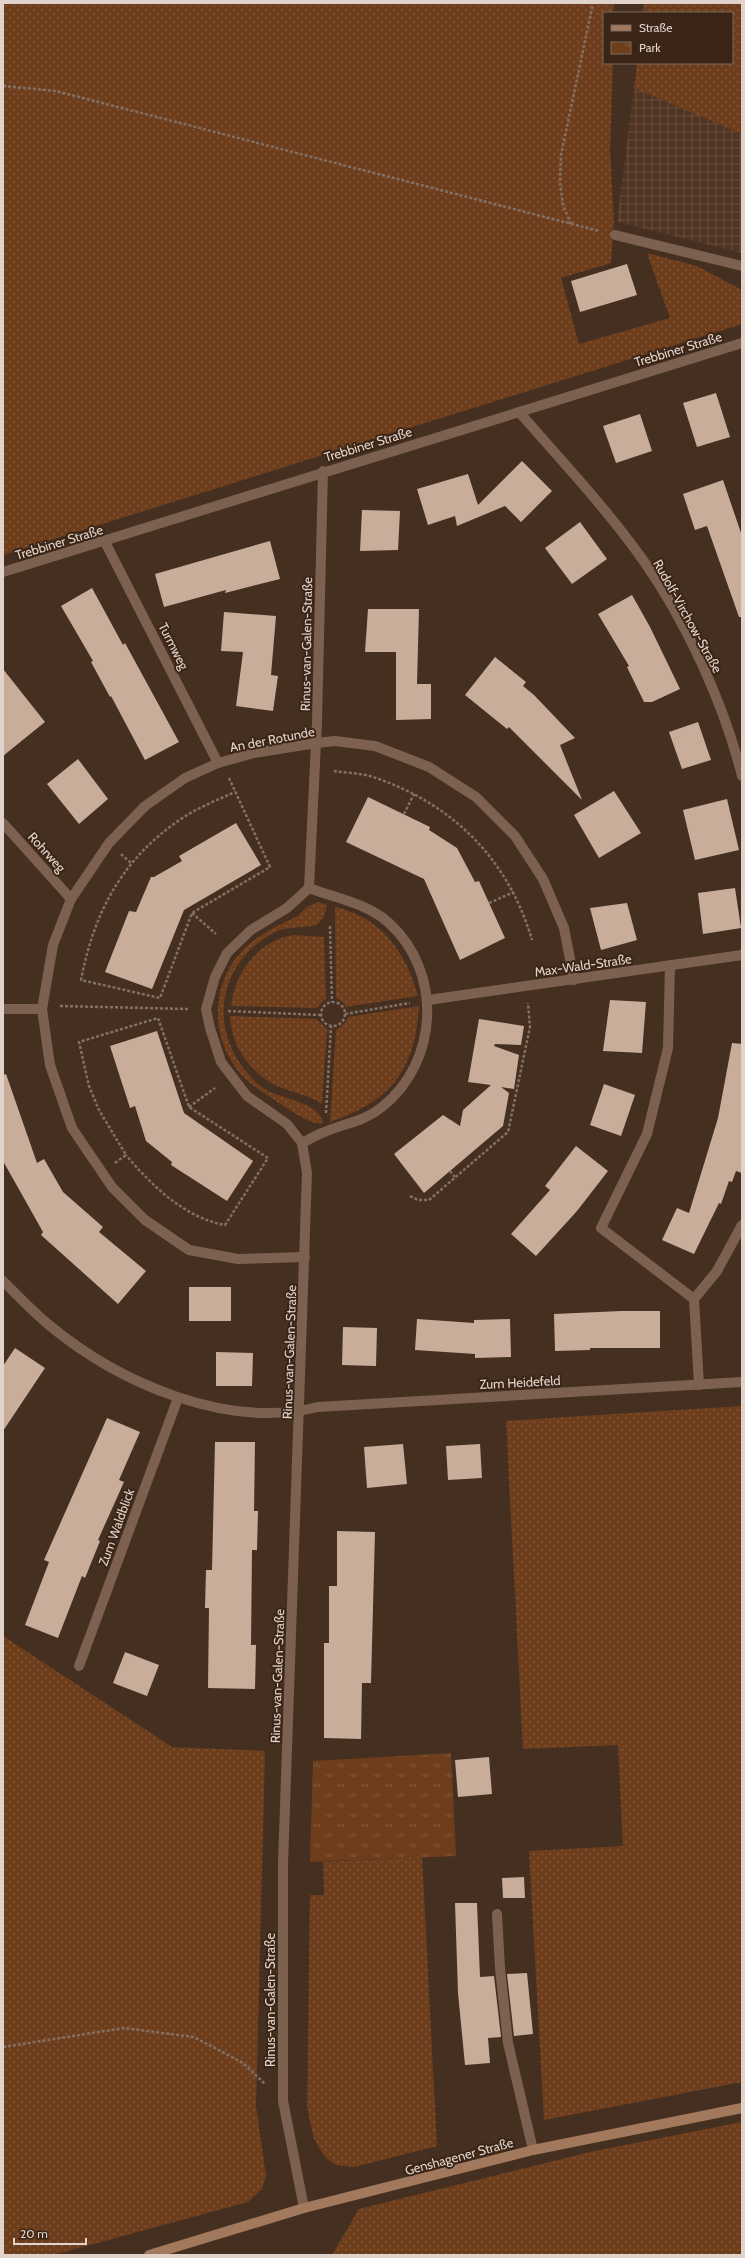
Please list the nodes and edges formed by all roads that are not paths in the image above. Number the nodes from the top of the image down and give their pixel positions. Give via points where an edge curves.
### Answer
1 (615, 235) road end
2 (742, 266) edge
3 (742, 343) edge
4 (519, 412) junction
5 (323, 472) junction
6 (105, 542) junction
7 (3, 572) edge
8 (316, 743) junction
9 (218, 763) junction
10 (742, 776) edge
11 (3, 823) edge
12 (309, 888) junction
13 (71, 898) junction
14 (742, 955) edge
15 (670, 966) junction
16 (574, 980) junction
17 (428, 1000) junction
18 (3, 1009) edge
19 (42, 1009) junction
20 (302, 1143) junction
21 (742, 1225) edge
22 (305, 1257) junction
23 (3, 1281) edge
24 (694, 1299) junction
25 (742, 1382) edge
26 (699, 1385) junction
27 (178, 1398) junction
28 (300, 1412) junction
29 (79, 1666) dead end
30 (497, 1914) dead end
31 (742, 2108) edge
32 (533, 2150) junction
33 (304, 2208) junction
34 (148, 2255) edge

1 - 2 street
3 - 4 street, Trebbiner Straße
4 - 5 street, Trebbiner Straße
4 - 10 street, Rudolf-Virchow-Straße via 602,506 643,561 682,625 714,691
5 - 6 street, Trebbiner Straße
5 - 8 street, Rinus-van-Galen-Straße
6 - 7 street, Trebbiner Straße
6 - 9 street, Turmweg
8 - 9 street, An der Rotunde via 254,753
8 - 12 street, Rinus-van-Galen-Straße
8 - 16 street, An der Rotunde via 335,741 375,746 429,767 476,798 515,836 543,879 564,928
9 - 13 street, An der Rotunde via 185,778 145,806 109,843
11 - 13 street, Rohrweg
12 - 17 street via 357,904 388,922 407,944 421,973
12 - 20 street, Rinus-van-Galen-Straße via 287,908 251,930 227,953 215,977 206,1009 221,1062 247,1096 287,1124
13 - 19 street, An der Rotunde via 53,946
14 - 15 street, Max-Wald-Straße
15 - 16 street, Max-Wald-Straße
15 - 24 street via 668,1048 647,1134 601,1228
16 - 17 street, Max-Wald-Straße
17 - 20 street via 422,1052 400,1090 382,1108 363,1120 327,1130
18 - 19 street
19 - 22 street, An der Rotunde via 50,1065 72,1128 112,1187 145,1220 189,1250 238,1259
20 - 22 street, Rinus-van-Galen-Straße via 307,1173
21 - 24 street via 716,1271
22 - 28 street, Rinus-van-Galen-Straße
23 - 27 street, Zum Heidefeld via 49,1325 101,1362
24 - 26 street
25 - 26 street, Zum Heidefeld
26 - 28 street, Zum Heidefeld via 318,1407
27 - 28 street, Zum Heidefeld via 229,1410
27 - 29 street, Zum Waldblick
28 - 33 street, Rinus-van-Galen-Straße via 283,1864 282,2101
30 - 32 street via 508,2044
31 - 32 street, Genshagener Straße
32 - 33 street, Genshagener Straße
33 - 34 street, Genshagener Straße

